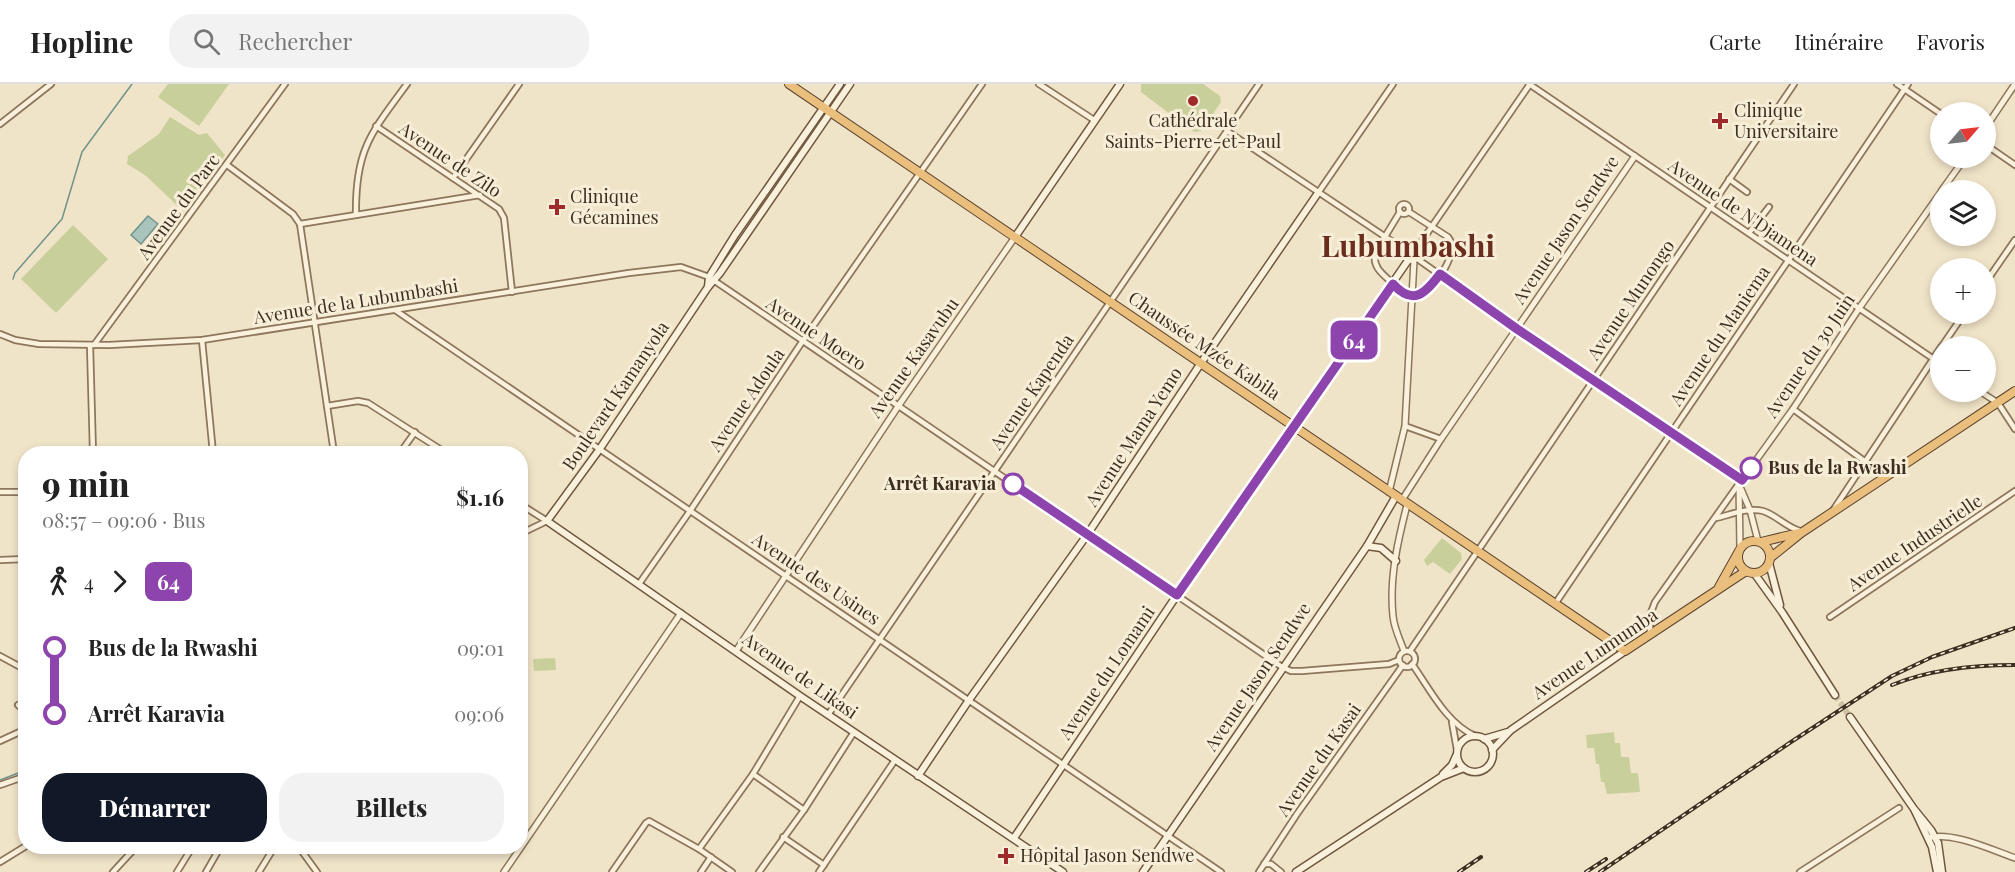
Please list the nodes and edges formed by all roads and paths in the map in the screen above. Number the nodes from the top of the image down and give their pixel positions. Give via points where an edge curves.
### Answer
1 (51, 84) edge
2 (285, 84) edge
3 (407, 84) edge
4 (519, 84) edge
5 (789, 84) edge
6 (840, 84) edge
7 (850, 84) edge
8 (982, 84) edge
9 (1039, 84) edge
10 (1119, 84) edge
11 (1259, 84) edge
12 (1393, 84) edge
13 (1530, 84) edge
14 (1794, 84) edge
15 (1897, 84) edge
16 (2015, 84) edge
17 (1906, 86) edge
18 (1930, 105) edge
19 (828, 109) junction
20 (1996, 112) edge
21 (1094, 120) junction
22 (0, 124) edge
23 (376, 126) junction
24 (1227, 131) junction
25 (1996, 152) edge
26 (1635, 156) junction
27 (227, 165) junction
28 (2015, 165) edge
29 (921, 172) junction
30 (453, 178) junction
31 (1729, 179) junction
32 (1747, 192) dead end
33 (1318, 193) junction
34 (480, 195) junction
35 (1710, 207) junction
36 (1769, 207) dead end
37 (1930, 208) edge
38 (1400, 212) junction
39 (1409, 212) junction
40 (356, 215) junction
41 (300, 224) junction
42 (1431, 226) junction
43 (1749, 233) junction
44 (1015, 237) junction
45 (1385, 237) junction
46 (2015, 240) edge
47 (1412, 256) junction
48 (1788, 259) junction
49 (1996, 268) edge
50 (1440, 274) junction
51 (711, 279) junction
52 (1393, 284) junction
53 (512, 292) junction
54 (1413, 296) junction
55 (1111, 301) junction
56 (1860, 308) junction
57 (395, 310) junction
58 (314, 322) junction
59 (1517, 329) junction
60 (0, 334) edge
61 (202, 340) junction
62 (802, 342) junction
63 (92, 345) junction
64 (1930, 356) edge
65 (1201, 363) junction
66 (1930, 363) edge
67 (1593, 380) junction
68 (2015, 391) edge
69 (1998, 403) junction
70 (899, 405) junction
71 (327, 406) junction
72 (1793, 409) junction
73 (1295, 425) junction
74 (1405, 426) junction
75 (2015, 429) edge
76 (416, 432) junction
77 (1672, 432) junction
78 (1441, 439) junction
79 (93, 446) edge
80 (212, 446) edge
81 (333, 446) edge
82 (405, 446) edge
83 (436, 446) edge
84 (598, 450) junction
85 (1865, 462) junction
86 (994, 471) junction
87 (1886, 477) junction
88 (1740, 482) junction
89 (2015, 491) edge
90 (0, 492) edge
91 (18, 492) edge
92 (1398, 498) junction
93 (528, 509) edge
94 (1754, 510) junction
95 (690, 511) junction
96 (1740, 512) junction
97 (1831, 514) junction
98 (1715, 518) junction
99 (547, 521) junction
100 (528, 530) edge
101 (1802, 532) junction
102 (1087, 535) junction
103 (1760, 542) junction
104 (1367, 546) junction
105 (1739, 550) junction
106 (1476, 551) junction
107 (18, 559) edge
108 (0, 560) edge
109 (1396, 561) junction
110 (1769, 561) junction
111 (1750, 572) junction
112 (785, 575) junction
113 (639, 584) junction
114 (1718, 588) junction
115 (1177, 595) junction
116 (1555, 604) junction
117 (1782, 612) junction
118 (681, 613) junction
119 (1830, 617) dead end
120 (1650, 634) junction
121 (880, 639) junction
122 (736, 651) junction
123 (1407, 651) junction
124 (1625, 651) junction
125 (0, 656) edge
126 (1401, 663) junction
127 (1412, 664) junction
128 (18, 666) edge
129 (1282, 667) junction
130 (1835, 695) tunnel mouth
131 (800, 696) junction
132 (969, 700) junction
133 (828, 715) junction
134 (1850, 717) tunnel mouth
135 (1452, 720) junction
136 (1511, 730) junction
137 (854, 732) junction
138 (18, 733) edge
139 (1475, 736) junction
140 (1484, 739) junction
141 (0, 741) edge
142 (1492, 750) junction
143 (1457, 752) junction
144 (895, 760) junction
145 (1064, 766) junction
146 (1464, 768) junction
147 (753, 774) junction
148 (918, 776) junction
149 (1441, 777) junction
150 (18, 779) edge
151 (0, 785) edge
152 (1899, 808) dead end
153 (804, 810) junction
154 (1168, 836) junction
155 (528, 837) edge
156 (783, 837) junction
157 (1932, 837) junction
158 (1014, 838) junction
159 (699, 849) junction
160 (18, 851) edge
161 (130, 854) edge
162 (188, 854) edge
163 (216, 854) edge
164 (270, 854) edge
165 (304, 854) edge
166 (516, 854) edge
167 (711, 857) junction
168 (2015, 858) edge
169 (0, 862) edge
170 (1264, 864) junction
171 (824, 865) junction
172 (113, 872) edge
173 (177, 872) edge
174 (206, 872) edge
175 (259, 872) edge
176 (316, 872) edge
177 (504, 872) edge
178 (612, 872) edge
179 (701, 872) edge
180 (732, 872) edge
181 (759, 872) edge
182 (819, 872) edge
183 (1063, 872) edge
184 (1143, 872) edge
185 (1221, 872) edge
186 (1259, 872) edge
187 (1281, 872) edge
188 (1296, 872) edge
189 (1800, 872) edge
190 (1937, 872) edge
191 (1942, 872) edge

1 - 22 street
2 - 27 street, Avenue du Parc
3 - 23 street
4 - 30 street
5 - 19 highway, Chaussée Mzée Kabila
6 - 19 main road, Boulevard Kamanyola
7 - 19 main road, Boulevard Kamanyola
8 - 29 street, Avenue Adoula
9 - 21 street
10 - 21 main road, Avenue Kasavubu
11 - 24 street, Avenue Kapenda
12 - 33 street, Avenue Mama Yemo
13 - 26 street, Avenue de N'Djamena
13 - 42 street, Avenue du Lomami
14 - 31 street, Avenue Munongo
15 - 17 street
16 - 20 street
17 - 18 street
17 - 48 street, Avenue du Maniema
19 - 29 highway, Chaussée Mzée Kabila
19 - 51 main road, Boulevard Kamanyola
21 - 44 main road, Avenue Kasavubu
23 - 30 street, Avenue de Zilo
23 - 40 street via 358,169
24 - 33 street
24 - 55 street, Avenue Kapenda
25 - 28 street
26 - 35 street, Avenue de N'Djamena
26 - 59 street, Avenue Jason Sendwe
27 - 41 street via 293,214
27 - 63 street, Avenue du Parc
29 - 44 highway, Chaussée Mzée Kabila
29 - 62 street, Avenue Adoula
30 - 34 street, Avenue de Zilo
31 - 32 street
31 - 35 street, Avenue Munongo
33 - 45 street
33 - 65 main road, Avenue Mama Yemo
34 - 40 street
34 - 53 street, Avenue de Zilo via 496,206 504,218
35 - 43 street, Avenue de N'Djamena
35 - 67 street, Avenue Munongo
36 - 43 street
37 - 56 street, Avenue du 30 Juin
38 - 39 street
38 - 39 street via 1403,204
38 - 45 street
39 - 42 street
40 - 41 street
41 - 58 street
42 - 47 street, Avenue du Lomami
42 - 50 street via 1452,244 1451,256
43 - 48 street, Avenue de N'Djamena
44 - 55 highway, Chaussée Mzée Kabila
44 - 70 street, Avenue Kasavubu
45 - 47 street
45 - 52 street via 1374,260
46 - 49 street
47 - 50 street
47 - 52 main road, Avenue du Lomami
47 - 54 street
48 - 56 street, Avenue de N'Djamena
48 - 77 street, Avenue du Maniema
50 - 54 street via 1425,291
50 - 59 street
51 - 53 street, Avenue de la Lubumbashi via 681,267
51 - 62 street, Avenue Moero
51 - 84 main road, Boulevard Kamanyola
52 - 54 street
52 - 73 main road, Avenue du Lomami
53 - 57 street, Avenue de la Lubumbashi
54 - 74 street
55 - 65 highway, Chaussée Mzée Kabila
55 - 86 street, Avenue Kapenda
56 - 64 street, Avenue de N'Djamena
56 - 72 street, Avenue du 30 Juin
57 - 58 street, Avenue de la Lubumbashi
57 - 84 street, Avenue des Usines
58 - 61 street, Avenue de la Lubumbashi
58 - 71 street
59 - 67 street
59 - 78 street, Avenue Jason Sendwe
60 - 63 street, Avenue de la Lubumbashi via 39,344
61 - 63 street, Avenue de la Lubumbashi
61 - 80 street
62 - 70 street, Avenue Moero
62 - 95 street, Avenue Adoula
63 - 79 street
65 - 73 highway, Chaussée Mzée Kabila
65 - 102 main road, Avenue Mama Yemo
66 - 85 street
67 - 77 street
67 - 106 street, Avenue Munongo
68 - 69 highway, Avenue Lumumba
69 - 75 street
69 - 87 highway, Avenue Lumumba
70 - 86 street, Avenue Moero
70 - 112 street, Avenue Kasavubu
71 - 76 street via 364,402
71 - 81 street
72 - 85 street
72 - 88 street, Avenue du 30 Juin
73 - 92 highway, Chaussée Mzée Kabila
73 - 115 main road, Avenue du Lomami
74 - 78 street
74 - 92 street
76 - 82 street
76 - 83 street
77 - 88 street
77 - 116 street, Avenue du Maniema
78 - 92 street, Avenue Jason Sendwe
84 - 95 street, Avenue des Usines
84 - 99 main road, Boulevard Kamanyola
85 - 87 street
85 - 97 street
86 - 102 street, Avenue Moero
86 - 121 street, Avenue Kapenda
87 - 97 highway, Avenue Lumumba
88 - 94 street
88 - 96 street
88 - 98 street
89 - 119 street, Avenue Industrielle
90 - 91 street
92 - 104 main road, Avenue Jason Sendwe
92 - 106 highway, Chaussée Mzée Kabila
92 - 109 street
93 - 99 street, Avenue de Likasi
94 - 96 street
94 - 101 street
94 - 103 street
95 - 112 street, Avenue des Usines
95 - 113 street, Avenue Adoula
96 - 98 street
96 - 105 street
97 - 101 highway, Avenue Lumumba
98 - 120 street via 1655,602
99 - 100 street
99 - 113 main road, Avenue de Likasi
101 - 103 highway, Avenue Lumumba
101 - 110 highway, Avenue Lumumba
102 - 115 street, Avenue Moero
102 - 132 main road, Avenue Mama Yemo
103 - 105 highway, Avenue Lumumba via 1748,541
103 - 110 highway via 1768,549
104 - 109 main road via 1381,548
104 - 129 main road, Avenue Jason Sendwe
105 - 111 highway via 1739,562
105 - 114 highway, Avenue Lumumba
106 - 116 highway, Chaussée Mzée Kabila
106 - 123 street, Avenue Munongo
107 - 108 street
109 - 123 street via 1393,616
110 - 111 highway, Avenue Lumumba via 1763,570
110 - 117 main road
111 - 114 highway, Avenue Lumumba
111 - 117 main road
112 - 121 street, Avenue des Usines
112 - 122 street, Avenue Kasavubu
113 - 118 main road, Avenue de Likasi
114 - 120 highway, Avenue Lumumba
115 - 129 street, Avenue Moero
115 - 145 main road, Avenue du Lomami
116 - 124 highway, Chaussée Mzée Kabila
117 - 130 main road
118 - 122 main road, Avenue de Likasi
118 - 155 street
120 - 124 highway, Avenue Lumumba
121 - 132 street, Avenue des Usines
121 - 133 street, Avenue Kapenda
122 - 131 main road, Avenue de Likasi
123 - 126 street, Avenue du Kasai via 1400,655
123 - 127 street via 1414,656
124 - 136 main road, Avenue Lumumba
125 - 128 street
126 - 127 street
126 - 129 street, Avenue Moero via 1302,671
126 - 170 street, Avenue du Kasai
127 - 135 street
129 - 154 main road, Avenue Jason Sendwe
131 - 133 main road, Avenue de Likasi
131 - 147 street
132 - 145 street, Avenue des Usines
132 - 148 main road, Avenue Mama Yemo
133 - 137 main road, Avenue de Likasi
134 - 157 main road
135 - 139 street
135 - 143 street
136 - 140 main road
136 - 142 main road, Avenue Lumumba
137 - 144 main road, Avenue de Likasi
137 - 153 street
138 - 141 street
139 - 140 main road
139 - 143 main road via 1465,739
140 - 142 main road
142 - 146 main road via 1491,762 1484,770 1473,772
143 - 146 main road
143 - 149 main road
144 - 148 main road, Avenue de Likasi
144 - 171 street
145 - 154 street, Avenue des Usines
145 - 158 main road, Avenue du Lomami
146 - 149 main road
147 - 153 street
147 - 159 street
148 - 158 main road, Avenue de Likasi
149 - 188 main road
150 - 151 street
152 - 189 street
153 - 156 street
154 - 184 main road, Avenue Jason Sendwe
154 - 185 street, Avenue des Usines
156 - 171 street
156 - 181 street
157 - 168 street via 1956,839
157 - 190 main road
157 - 191 main road
158 - 183 main road, Avenue de Likasi
159 - 167 street
159 - 178 street via 649,821
160 - 169 street
161 - 172 street
162 - 173 street
163 - 174 street
164 - 175 street
165 - 176 street
166 - 177 street
167 - 179 street
167 - 180 street
170 - 186 street, Avenue du Kasai
170 - 187 street
171 - 182 street

